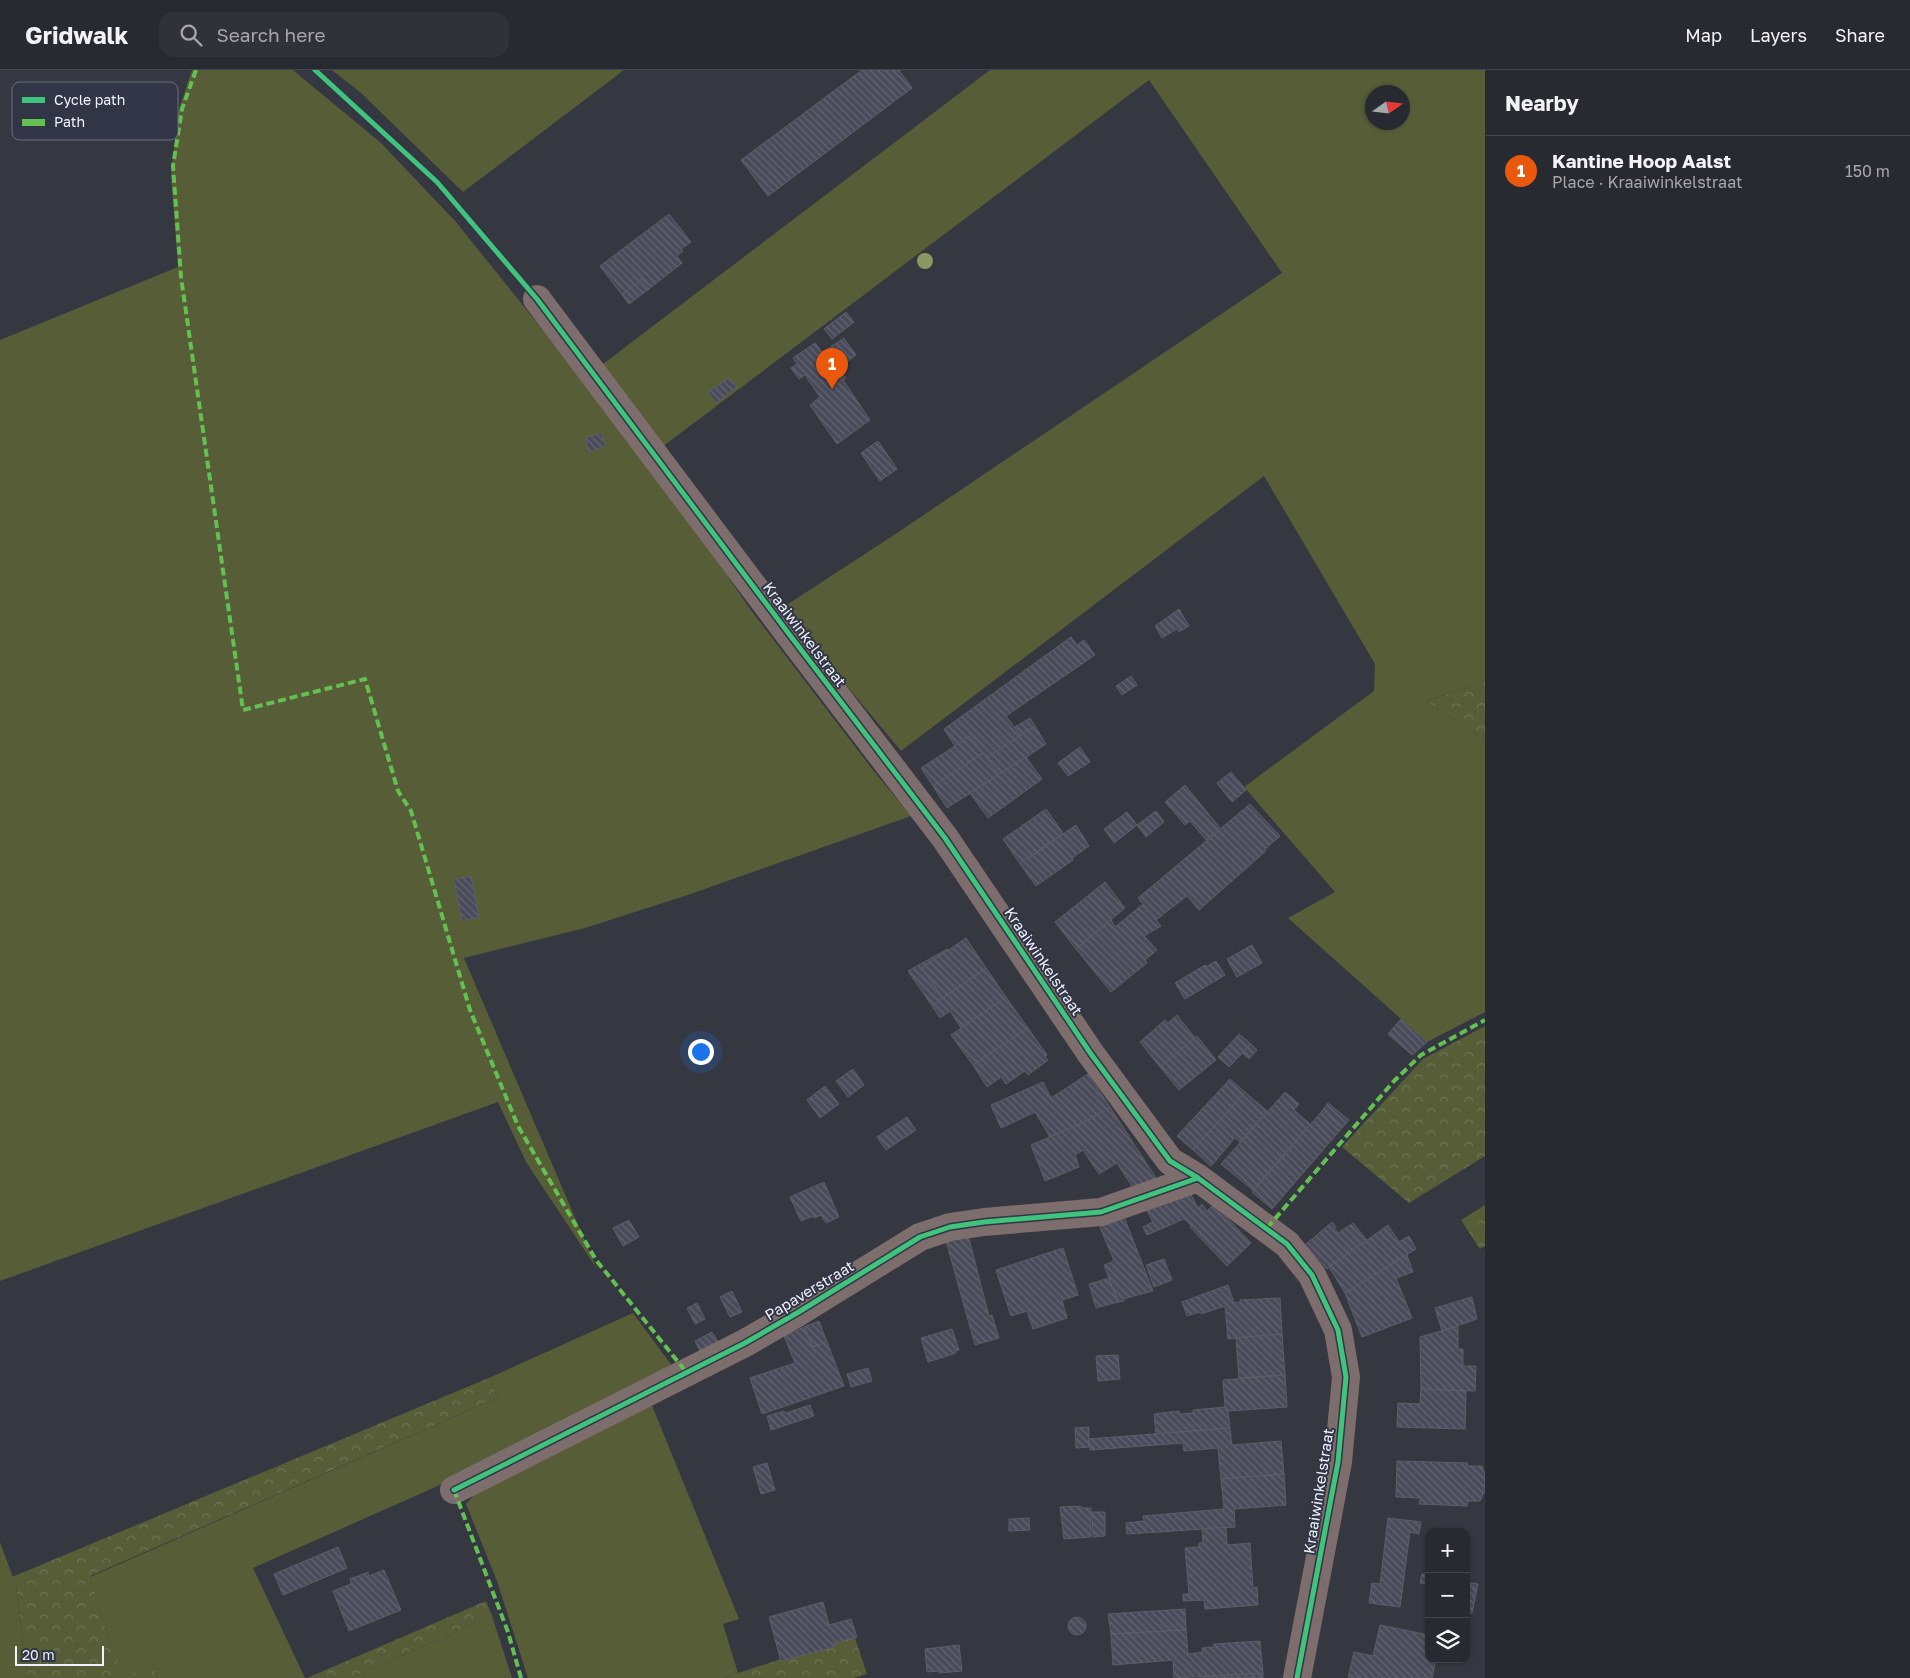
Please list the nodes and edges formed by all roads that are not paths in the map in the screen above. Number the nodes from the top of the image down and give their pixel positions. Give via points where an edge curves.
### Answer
1 (537, 299) dead end
2 (1198, 1178) junction
3 (454, 1490) dead end
4 (1297, 1678) edge

1 - 2 street, Kraaiwinkelstraat via 945,838 1145,1129 1170,1161
2 - 3 street, Papaverstraat via 1101,1212 984,1222 950,1227 920,1237 745,1343
2 - 4 street, Kraaiwinkelstraat via 1287,1244 1312,1275 1338,1330 1346,1377 1338,1462

